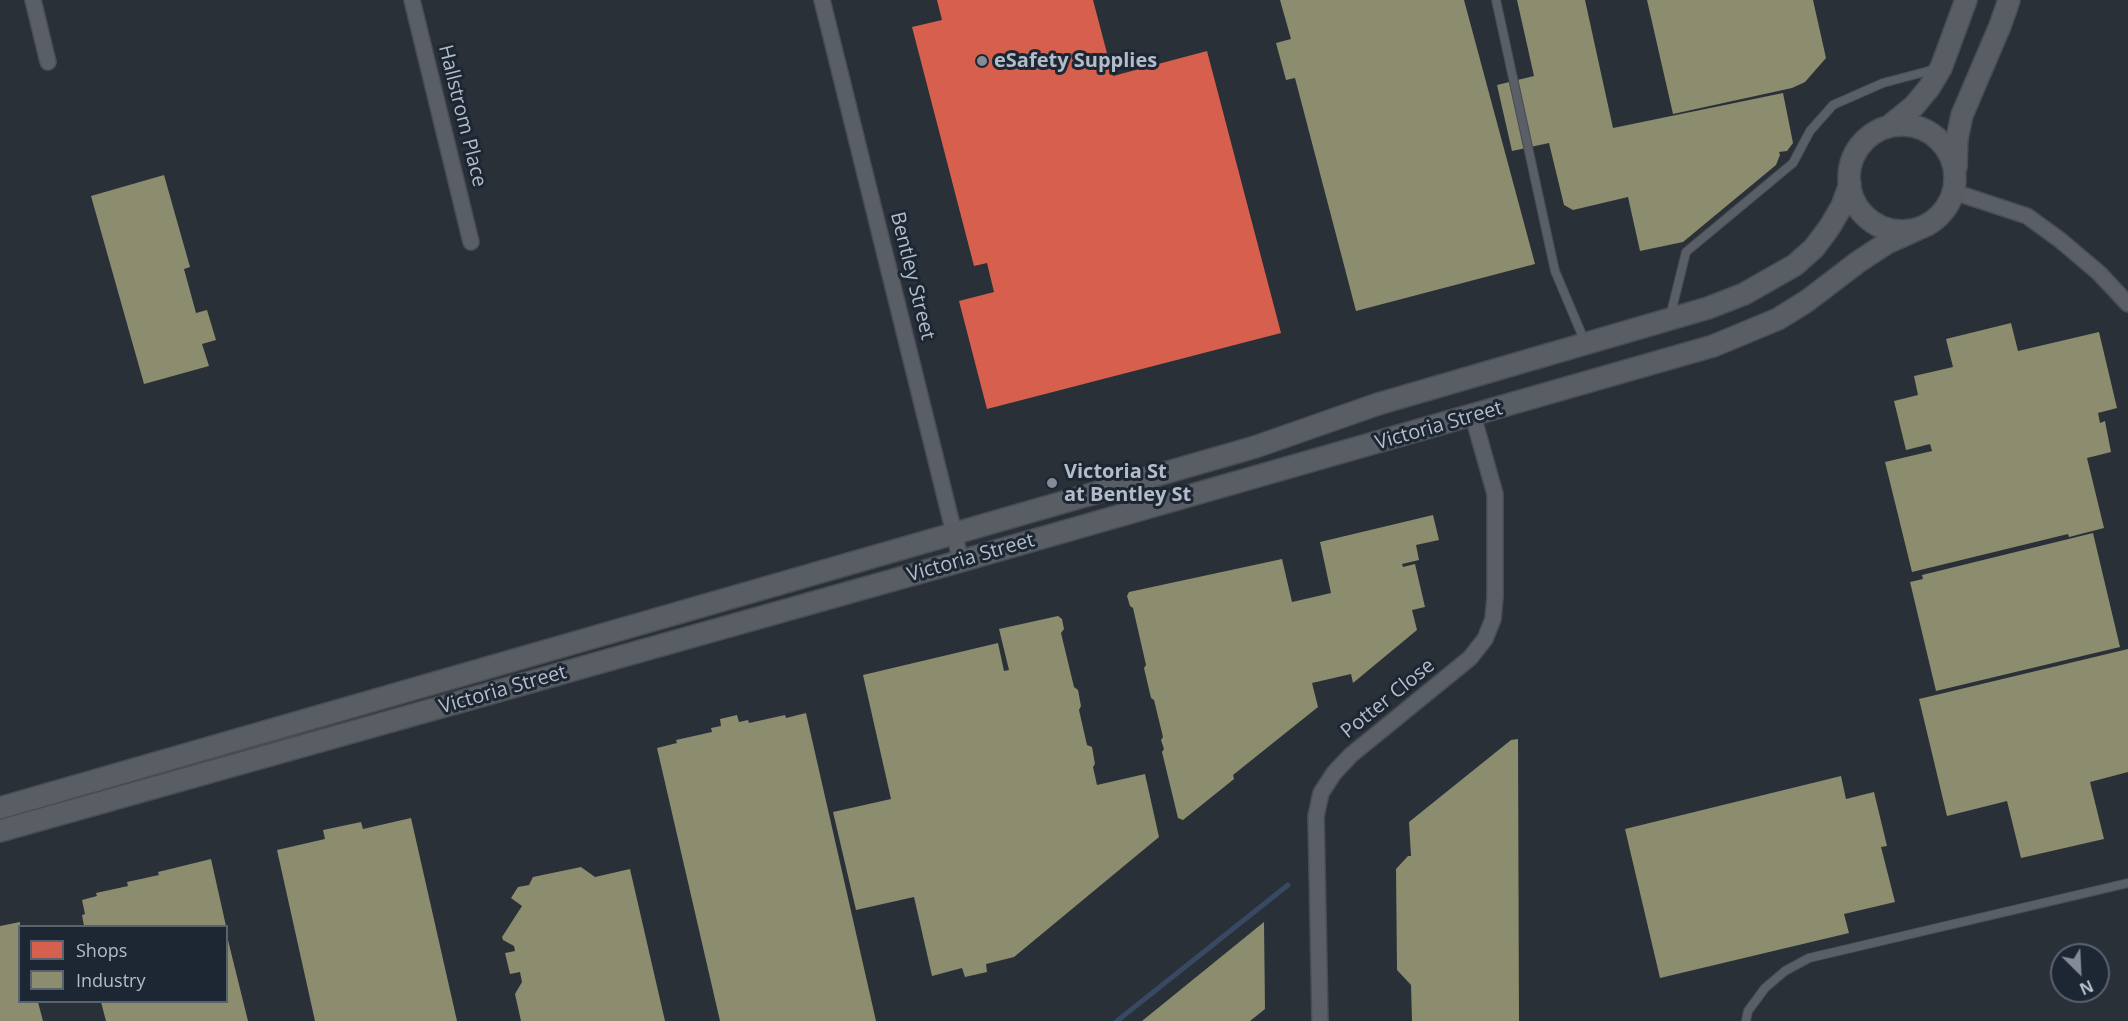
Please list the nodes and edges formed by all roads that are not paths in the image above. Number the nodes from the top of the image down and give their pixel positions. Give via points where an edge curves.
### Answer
1 (33, 0) edge
2 (412, 0) edge
3 (822, 0) edge
4 (1496, 0) edge
5 (1966, 0) edge
6 (2008, 0) edge
7 (48, 62) dead end
8 (1941, 68) junction
9 (1888, 127) junction
10 (1850, 184) junction
11 (1955, 184) junction
12 (1918, 229) junction
13 (471, 242) dead end
14 (2128, 304) edge
15 (1670, 319) junction
16 (1585, 343) junction
17 (1473, 416) junction
18 (954, 533) junction
19 (961, 561) junction
20 (0, 808) edge
21 (0, 831) edge
22 (2128, 883) edge
23 (1320, 1021) edge
24 (1746, 1021) edge

1 - 7 street
2 - 13 street, Hallstrom Place
3 - 18 street, Bentley Street
4 - 16 lane via 1555,271
5 - 8 main road
6 - 11 main road via 1962,115
8 - 9 main road via 1914,106
8 - 15 lane via 1883,83 1833,105 1810,131 1793,163 1686,252
9 - 10 main road via 1869,138 1854,155
9 - 11 main road via 1904,125 1934,135 1953,161
10 - 12 main road via 1858,206 1873,223 1895,230
10 - 15 main road, Victoria Street via 1829,228 1796,265 1744,294
11 - 12 main road via 1946,208
11 - 14 street via 2026,216 2092,267
12 - 17 main road, Victoria Street via 1887,243 1807,301 1748,333
15 - 16 main road, Victoria Street
16 - 18 main road, Victoria Street via 1378,404 1255,447
17 - 19 main road, Victoria Street
17 - 23 street, Potter Close via 1495,494 1493,619 1485,639 1470,658 1351,755 1321,793 1316,816
18 - 19 street, Bentley Street
18 - 20 main road, Victoria Street
19 - 21 main road, Victoria Street
22 - 24 lane via 1809,958 1765,988 1748,1011

